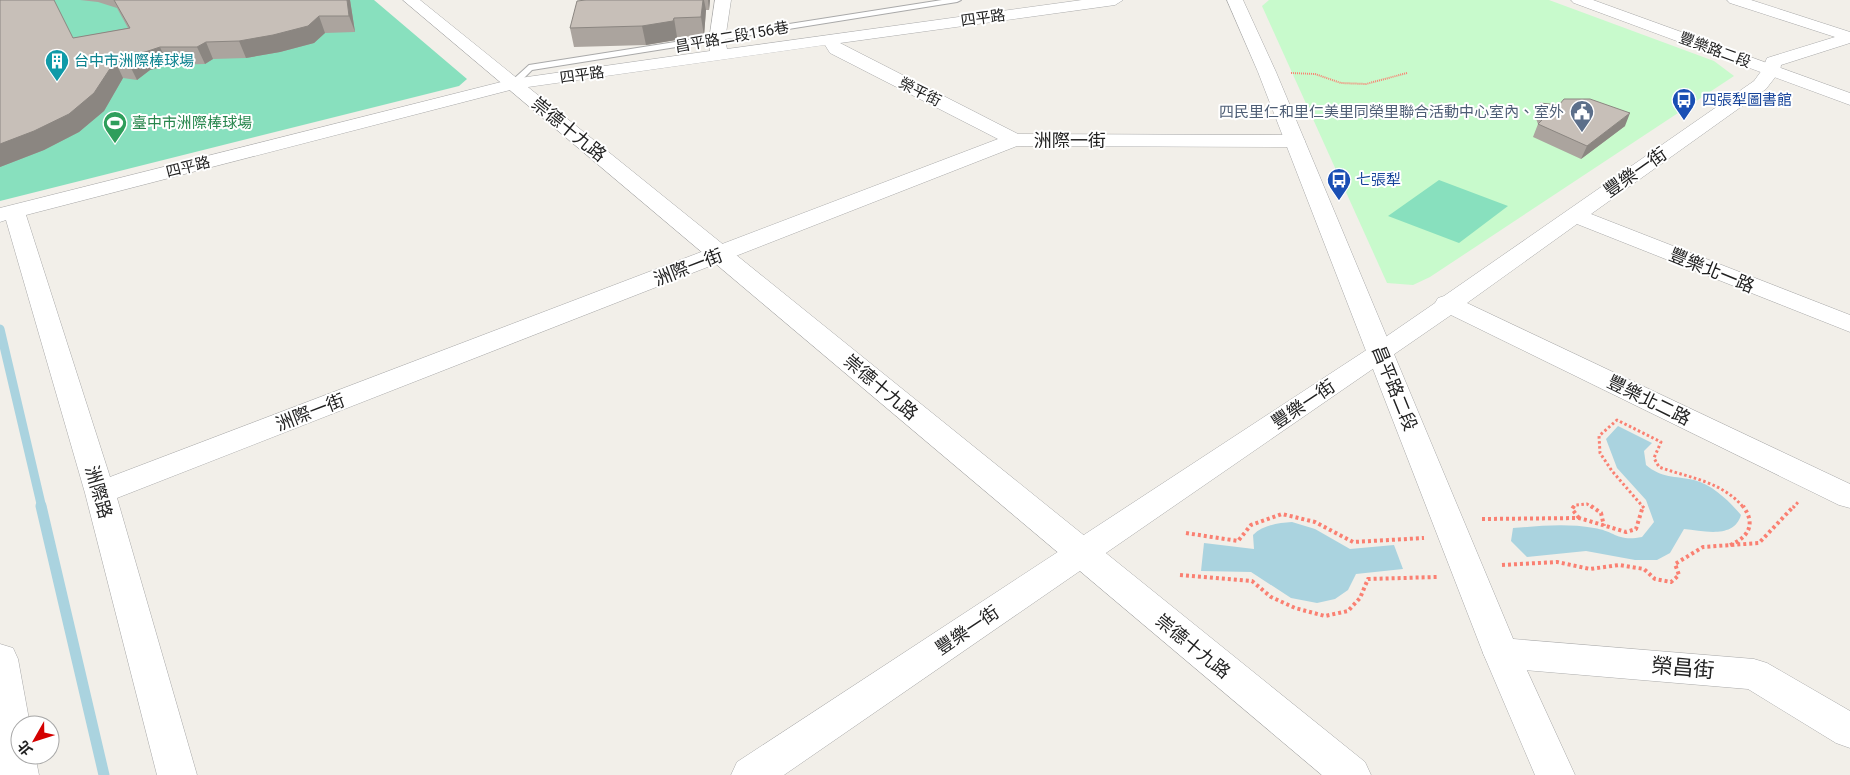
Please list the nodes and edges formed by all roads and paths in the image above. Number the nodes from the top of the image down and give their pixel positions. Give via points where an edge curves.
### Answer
1 (411, 0) edge
2 (723, 0) edge
3 (957, 0) edge
4 (1115, 0) edge
5 (1235, 0) edge
6 (1579, 0) edge
7 (1735, 0) edge
8 (1079, 2) edge
9 (1850, 38) edge
10 (830, 40) junction
11 (718, 48) junction
12 (1771, 71) junction
13 (1288, 72) dead end
14 (1407, 73) dead end
15 (513, 84) junction
16 (1850, 99) edge
17 (1014, 140) junction
18 (1295, 141) junction
19 (7, 213) edge
20 (1574, 215) junction
21 (721, 254) junction
22 (1447, 304) junction
23 (1850, 324) edge
24 (1380, 353) junction
25 (1644, 424) dead end
26 (1638, 430) junction
27 (100, 493) junction
28 (1850, 497) edge
29 (1799, 501) dead end
30 (1579, 518) junction
31 (1482, 519) dead end
32 (1604, 526) junction
33 (1186, 533) dead end
34 (1424, 538) dead end
35 (1730, 545) junction
36 (1082, 553) junction
37 (1502, 565) dead end
38 (1180, 575) dead end
39 (1437, 577) dead end
40 (1501, 653) junction
41 (0, 658) edge
42 (1850, 731) edge
43 (20, 775) edge
44 (177, 775) edge
45 (751, 775) edge
46 (1351, 775) edge
47 (1555, 775) edge

1 - 15 street, 崇德十九路
2 - 11 street
3 - 11 lane, 昌平路二段156巷
4 - 8 street, 四平路
5 - 18 street, 昌平路二段
6 - 12 street, 豐樂路二段
7 - 9 street
8 - 10 street, 四平路
9 - 12 street, 豐樂一街 via 1773,62
10 - 11 street, 四平路
10 - 17 street, 榮平街 via 836,49
11 - 15 street, 四平路
12 - 16 street, 豐樂路二段
12 - 20 street, 豐樂一街 via 1760,85
13 - 14 path via 1314,74 1341,83 1366,84
15 - 19 street, 四平路
15 - 21 street, 崇德十九路
17 - 18 street, 洲際一街
17 - 21 street, 洲際一街
18 - 24 street, 昌平路二段
19 - 27 street, 洲際路
20 - 22 street, 豐樂一街
20 - 23 street, 豐樂北一路
21 - 27 street, 洲際一街
21 - 36 street, 崇德十九路
22 - 24 street, 豐樂一街
22 - 28 street, 豐樂北二路
24 - 36 street, 豐樂一街
24 - 40 street, 昌平路二段
25 - 26 path
26 - 32 path via 1617,420 1599,436 1600,453 1644,507 1636,529 1626,532
26 - 35 path via 1661,442 1654,458 1659,467 1712,483 1746,508 1751,519 1750,529 1744,538
27 - 44 street, 洲際路
29 - 35 path via 1759,543
30 - 31 path
30 - 32 path
30 - 32 path via 1572,509 1575,505 1587,504 1601,513
33 - 34 path via 1238,541 1251,525 1282,514 1315,522 1353,542
35 - 37 path via 1703,547 1675,564 1679,574 1670,582 1655,579 1644,568 1619,565 1590,569 1557,562
36 - 45 street, 豐樂一街
36 - 46 street, 崇德十九路
38 - 39 path via 1252,581 1271,597 1325,616 1348,611 1360,598 1368,579
40 - 42 street, 榮昌街 via 1754,674
40 - 47 street, 昌平路二段
41 - 43 street

